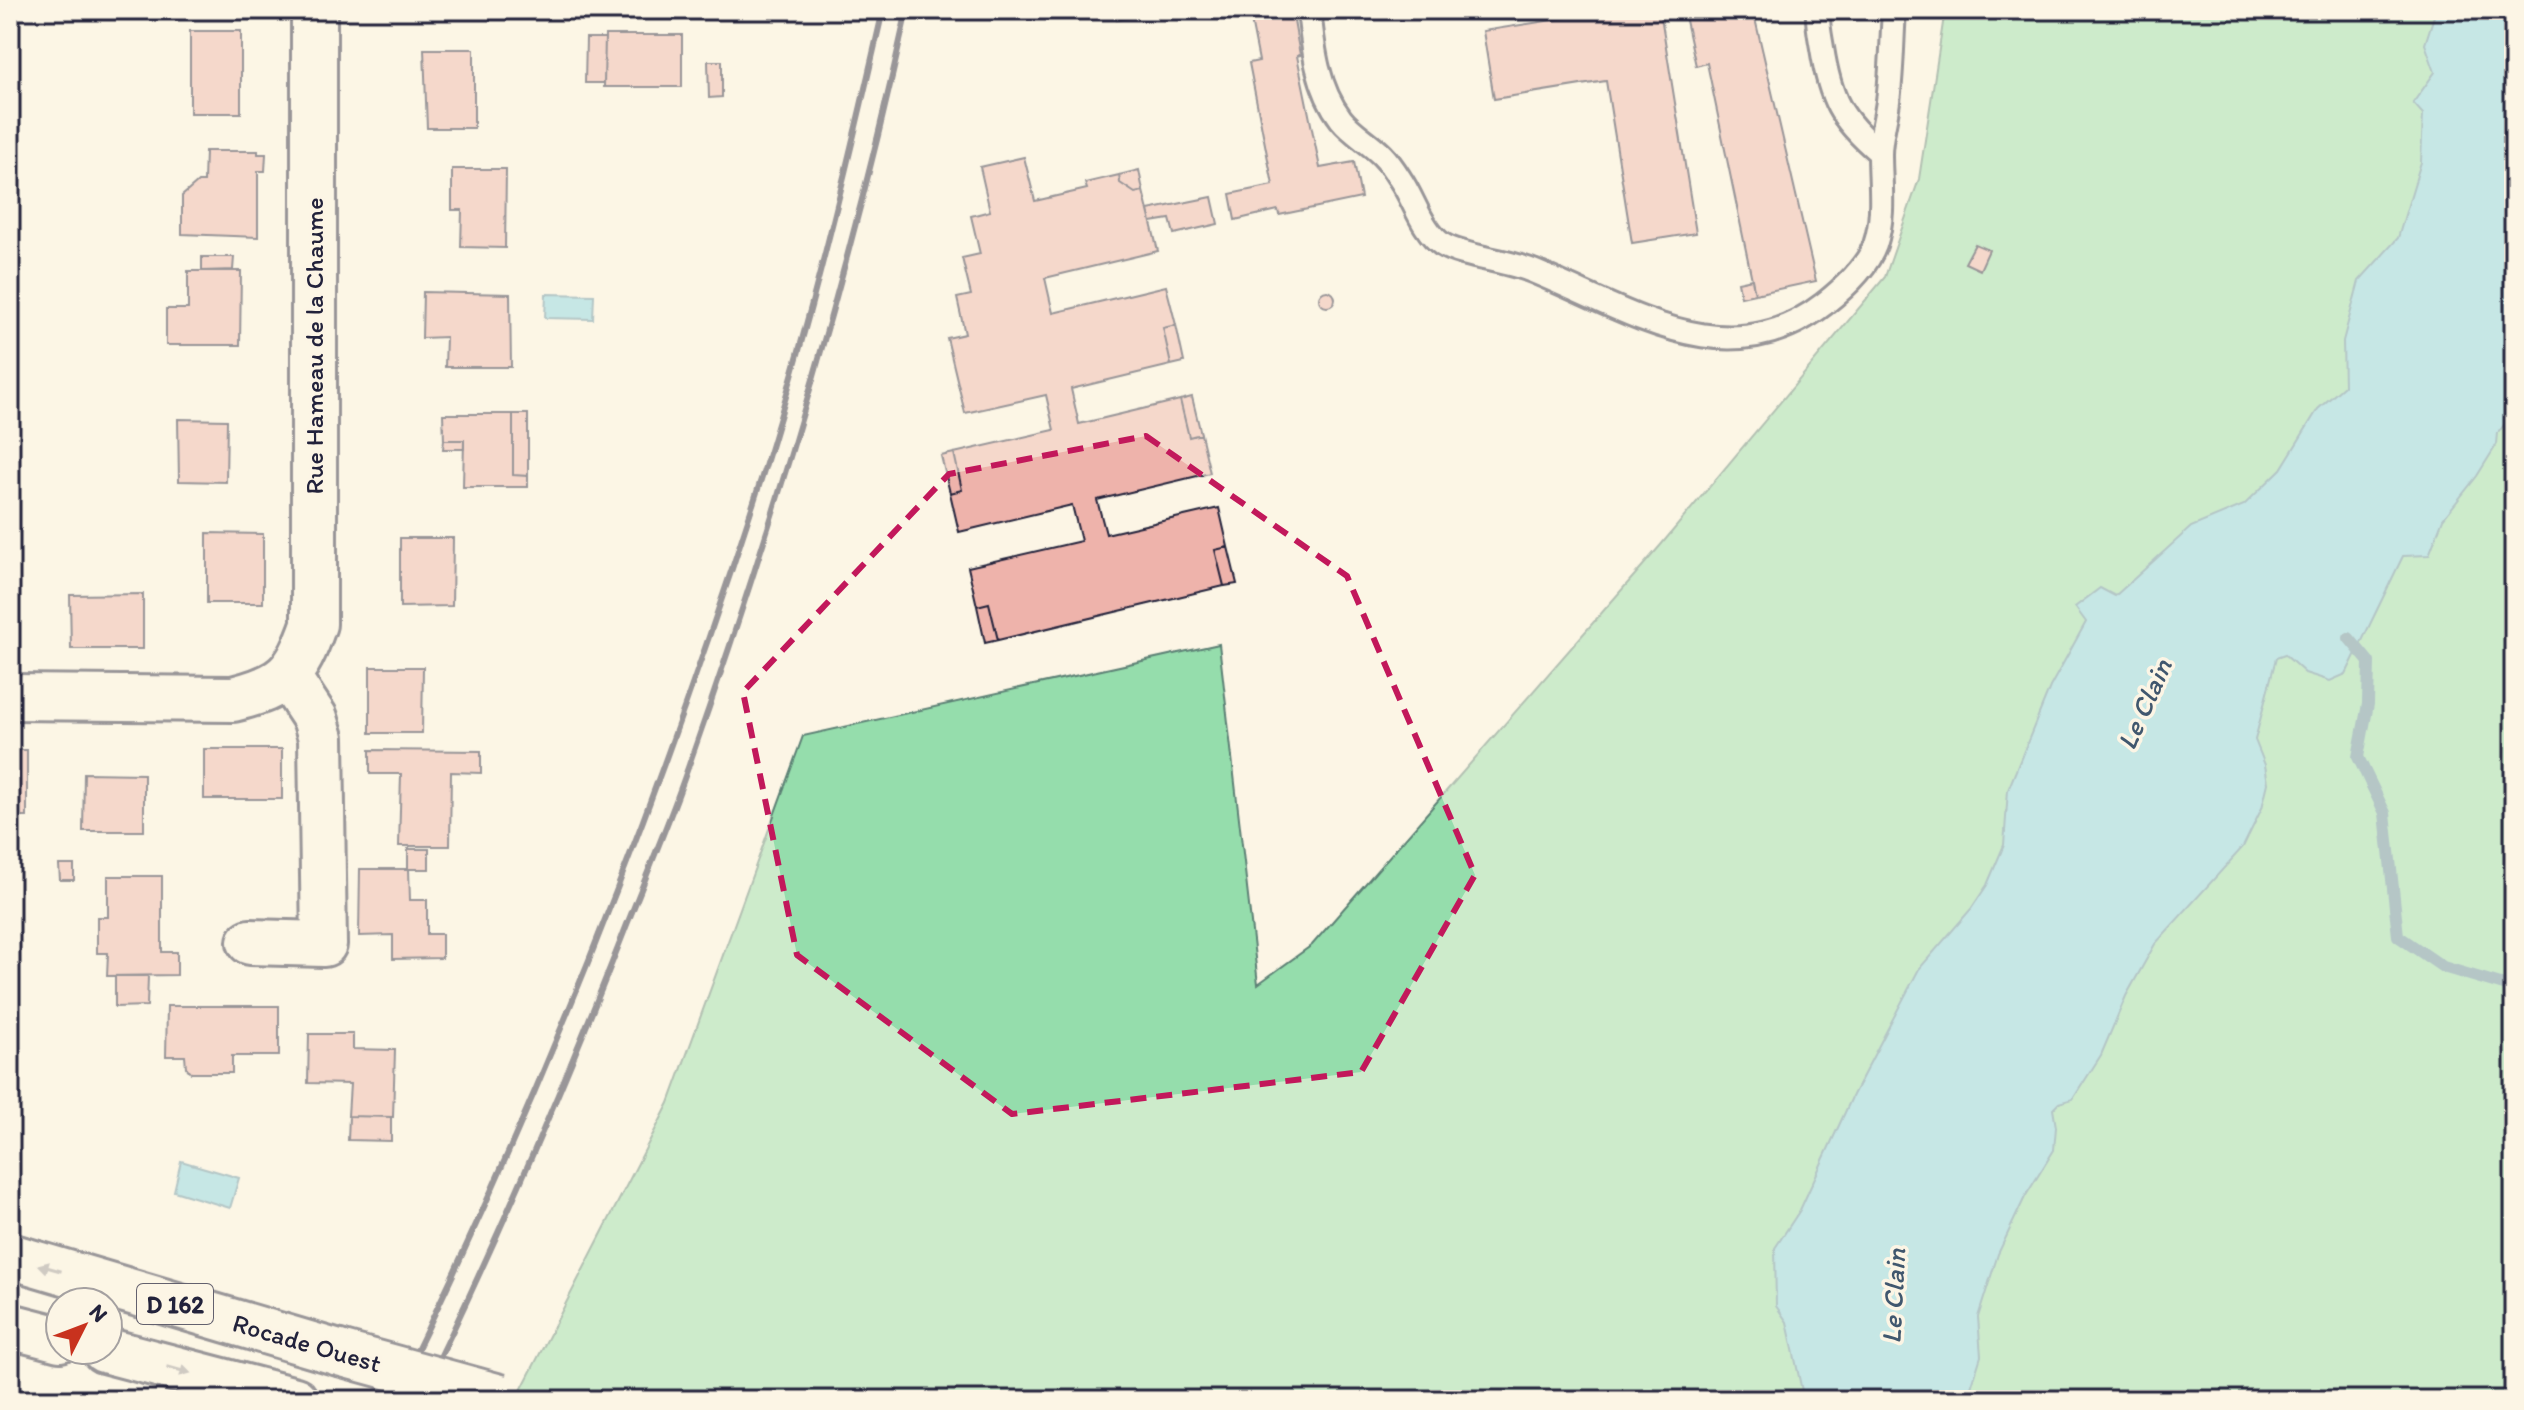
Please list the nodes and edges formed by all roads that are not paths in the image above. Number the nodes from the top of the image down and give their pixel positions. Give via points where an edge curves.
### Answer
1 (314, 10) edge
2 (1309, 10) edge
3 (1818, 10) edge
4 (1894, 10) edge
5 (1879, 152) junction
6 (288, 677) junction
7 (10, 697) edge
8 (250, 942) dead end
9 (10, 1256) edge
10 (10, 1326) edge
11 (44, 1335) edge
12 (124, 1355) edge
13 (506, 1398) edge
14 (295, 1400) edge

1 - 6 street, Rue Hameau de la Chaume via 314,624
2 - 5 lane via 1323,89 1341,118 1383,155 1443,245 1527,269 1662,326 1697,335 1767,335 1805,318 1836,295 1874,246 1883,199
3 - 5 lane via 1835,104
4 - 5 lane
6 - 7 street via 262,692 233,699
6 - 8 street via 315,718 321,738 324,944
13 -> 9 street, Rocade Ouest / D 162, bridge
10 - 11 street
12 -> 14 street, D 162

